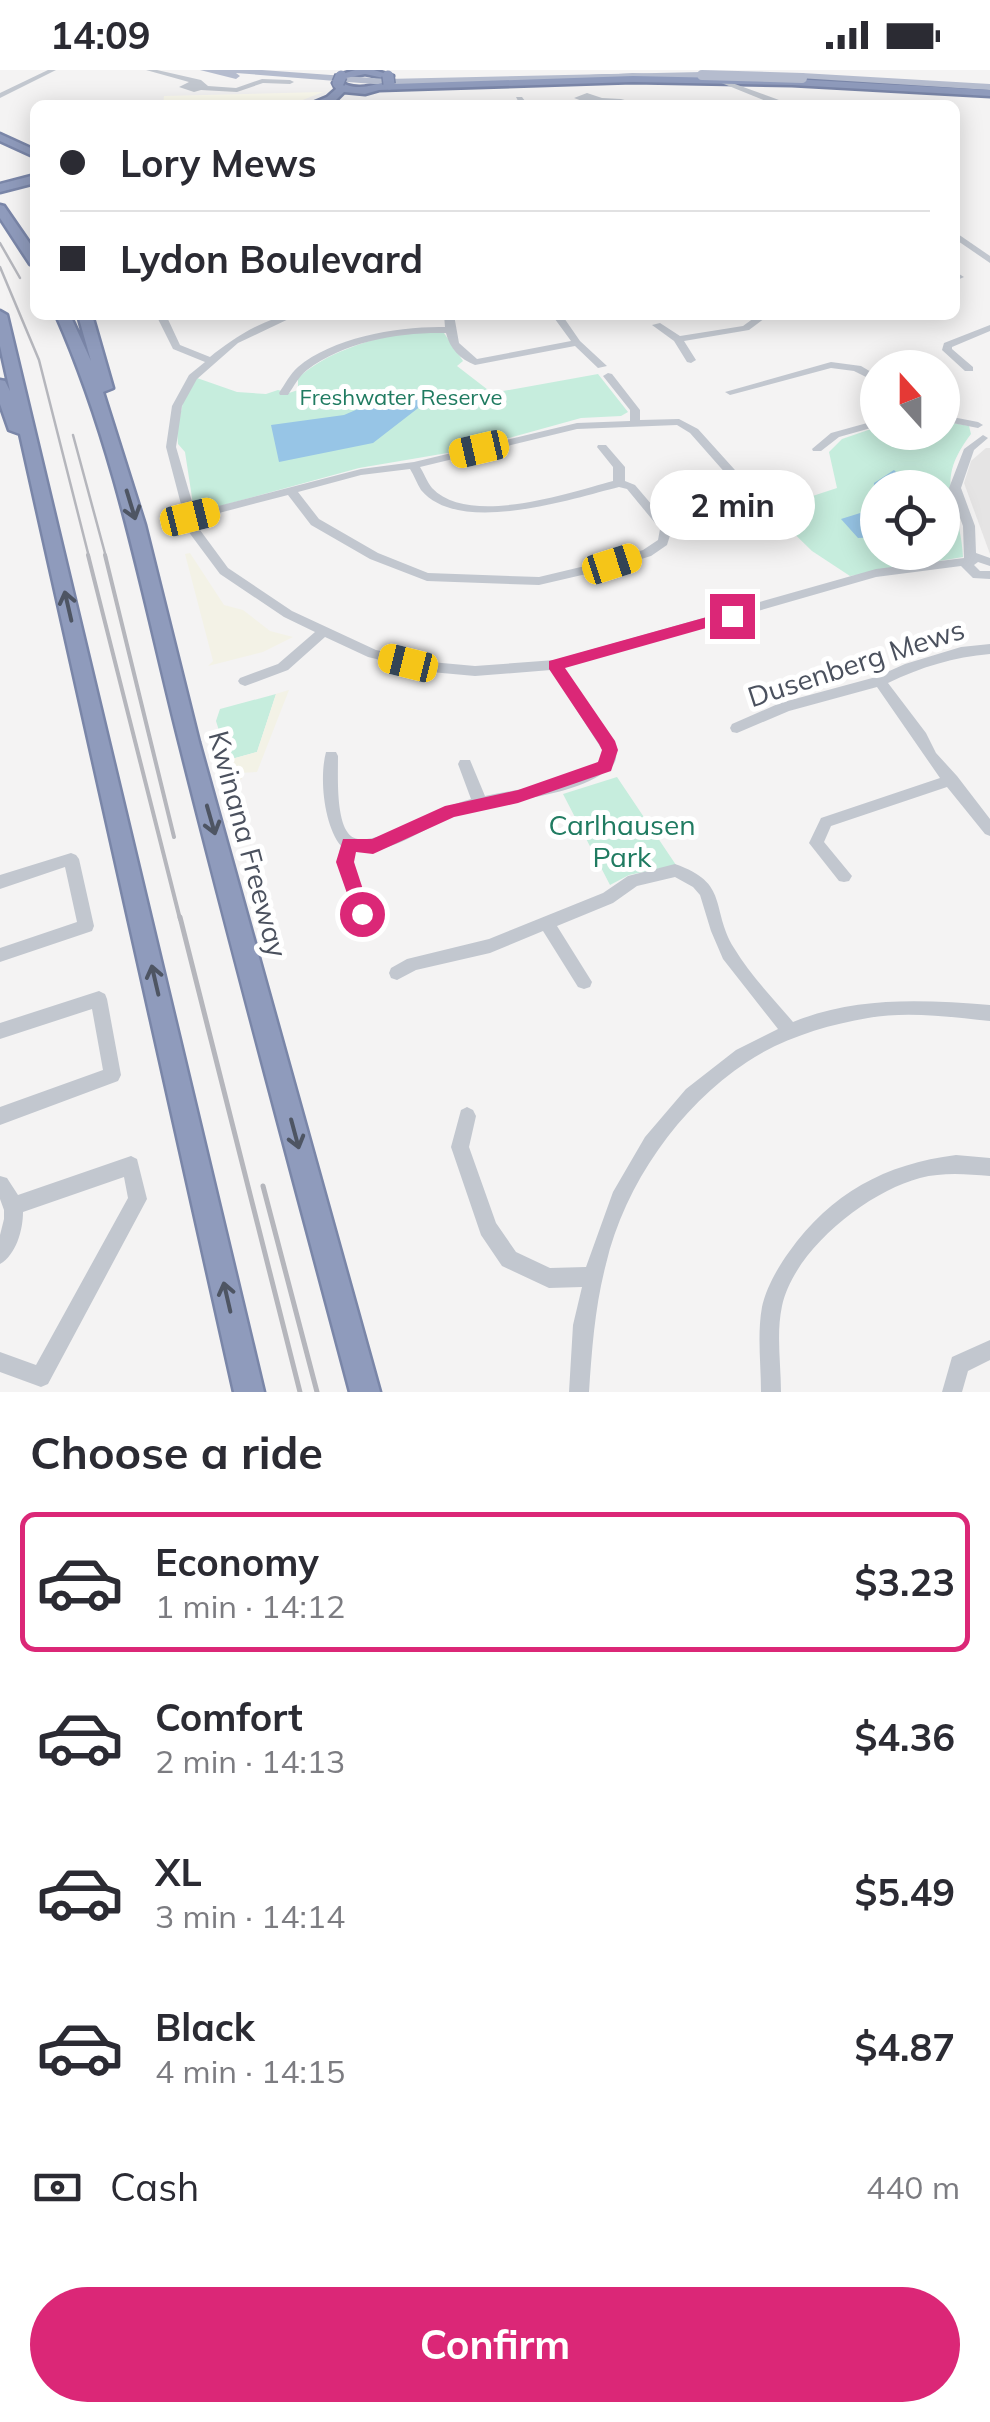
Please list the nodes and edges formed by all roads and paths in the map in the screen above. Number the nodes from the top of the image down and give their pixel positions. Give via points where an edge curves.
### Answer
1 (53, 70) edge
2 (149, 70) edge
3 (204, 70) edge
4 (226, 70) edge
5 (286, 70) edge
6 (574, 70) edge
7 (702, 73) edge
8 (248, 74) edge
9 (722, 75) edge
10 (799, 75) edge
11 (174, 76) junction
12 (768, 77) edge
13 (345, 79) edge
14 (383, 79) edge
15 (194, 81) junction
16 (290, 82) junction
17 (742, 82) junction
18 (184, 84) junction
19 (203, 85) junction
20 (990, 89) edge
21 (0, 97) edge
22 (598, 98) dead end
23 (328, 100) edge
24 (341, 100) edge
25 (610, 100) edge
26 (774, 100) edge
27 (774, 100) edge
28 (0, 137) edge
29 (30, 153) edge
30 (30, 177) edge
31 (0, 184) edge
32 (0, 209) edge
33 (960, 238) edge
34 (30, 254) edge
35 (987, 256) edge
36 (0, 315) edge
37 (65, 320) edge
38 (86, 320) edge
39 (163, 320) edge
40 (272, 320) edge
41 (449, 320) edge
42 (561, 320) edge
43 (757, 320) edge
44 (657, 325) dead end
45 (990, 328) edge
46 (449, 330) junction
47 (678, 340) junction
48 (577, 343) junction
49 (209, 360) junction
50 (692, 360) dead end
51 (860, 370) edge
52 (969, 370) dead end
53 (0, 384) edge
54 (730, 392) dead end
55 (284, 393) dead end
56 (635, 423) junction
57 (960, 424) edge
58 (860, 428) edge
59 (985, 432) edge
60 (602, 447) dead end
61 (817, 449) dead end
62 (118, 463) junction
63 (414, 465) junction
64 (35, 473) junction
65 (619, 483) junction
66 (291, 491) junction
67 (756, 516) dead end
68 (190, 517) junction
69 (980, 567) edge
70 (324, 632) junction
71 (990, 649) edge
72 (555, 665) junction
73 (245, 681) dead end
74 (880, 681) junction
75 (737, 728) dead end
76 (331, 756) dead end
77 (465, 764) dead end
78 (952, 780) junction
79 (480, 803) junction
80 (990, 830) edge
81 (349, 844) junction
82 (844, 876) dead end
83 (0, 882) edge
84 (362, 914) dead end
85 (546, 922) junction
86 (0, 955) edge
87 (397, 974) dead end
88 (584, 982) dead end
89 (990, 1013) edge
90 (789, 1030) junction
91 (0, 1031) edge
92 (0, 1116) edge
93 (468, 1116) dead end
94 (990, 1167) edge
95 (0, 1185) edge
96 (14, 1206) junction
97 (0, 1254) edge
98 (592, 1277) junction
99 (990, 1350) edge
100 (0, 1362) edge
101 (249, 1392) edge
102 (365, 1392) edge
103 (579, 1392) edge
104 (771, 1392) edge
105 (952, 1392) edge

1 - 21 street
2 - 11 street
3 - 8 main road
4 - 7 main road via 359,81
5 - 13 main road
6 - 14 highway
7 - 8 main road via 380,79
7 - 10 main road, bridge
8 - 16 main road
8 - 19 street via 240,87
9 - 14 highway
9 - 17 highway
9 - 26 street
10 - 20 highway
11 - 15 street
11 - 18 street
12 - 17 highway
12 - 20 highway
13 - 14 highway
13 - 14 highway
13 - 16 main road
13 - 23 highway
14 - 24 highway
15 - 18 street
15 - 19 street
16 - 19 street via 262,81 238,93
17 - 27 street
18 - 19 street
22 - 25 street
28 - 29 highway
30 - 31 highway
32 - 34 highway
33 - 35 street
36 - 64 highway
37 - 62 highway, Kwinana Freeway
38 - 62 highway via 120,448
39 - 49 street via 176,347
40 - 49 street
41 - 46 street
42 - 48 street
43 - 47 street via 746,328
44 - 47 street
45 - 52 street via 946,344
46 - 48 street via 461,355 475,362
46 - 55 street via 372,338 301,369
47 - 50 street
48 - 56 street via 635,410
49 - 68 street via 183,392 172,428
51 - 54 street via 831,365
53 - 64 highway
56 - 63 street via 577,426
56 - 67 street via 679,422 694,431 756,500
57 - 59 street
58 - 61 street
59 - 69 street via 969,449 955,488
60 - 65 street via 618,467
62 -> 102 highway, Kwinana Freeway
63 - 65 street via 435,499 462,508 526,506
63 - 66 street
101 -> 64 highway
65 - 66 street via 666,529 663,542 612,564 538,581 427,577 315,522
66 - 68 street
68 - 70 street via 224,571
69 - 72 street via 944,563 876,573
70 - 72 street via 373,654 431,667
70 - 73 street via 283,667
71 - 74 street, Dusenberg Mews via 932,660
72 - 79 street via 606,741 610,760 537,791
74 - 75 street, Dusenberg Mews
74 - 78 street
76 - 81 street via 335,821
77 - 79 street
78 - 80 street
78 - 82 street via 826,822 816,842
79 - 81 street via 373,846
81 - 84 street via 345,862
83 - 86 street via 71,859 86,926
85 - 87 street
85 - 88 street
85 - 90 street via 634,881 680,871 714,900 723,943
89 - 90 street via 908,1006
90 - 98 street via 707,1079 671,1116 627,1179
91 - 92 street via 99,1000 112,1075
93 - 98 street via 460,1147 488,1228 509,1259 548,1278
94 - 104 street via 922,1167 852,1199 810,1236 773,1301
95 - 96 street
96 - 97 street
96 - 100 street via 131,1165 138,1198 41,1377
98 - 103 street
99 - 105 street via 959,1364

